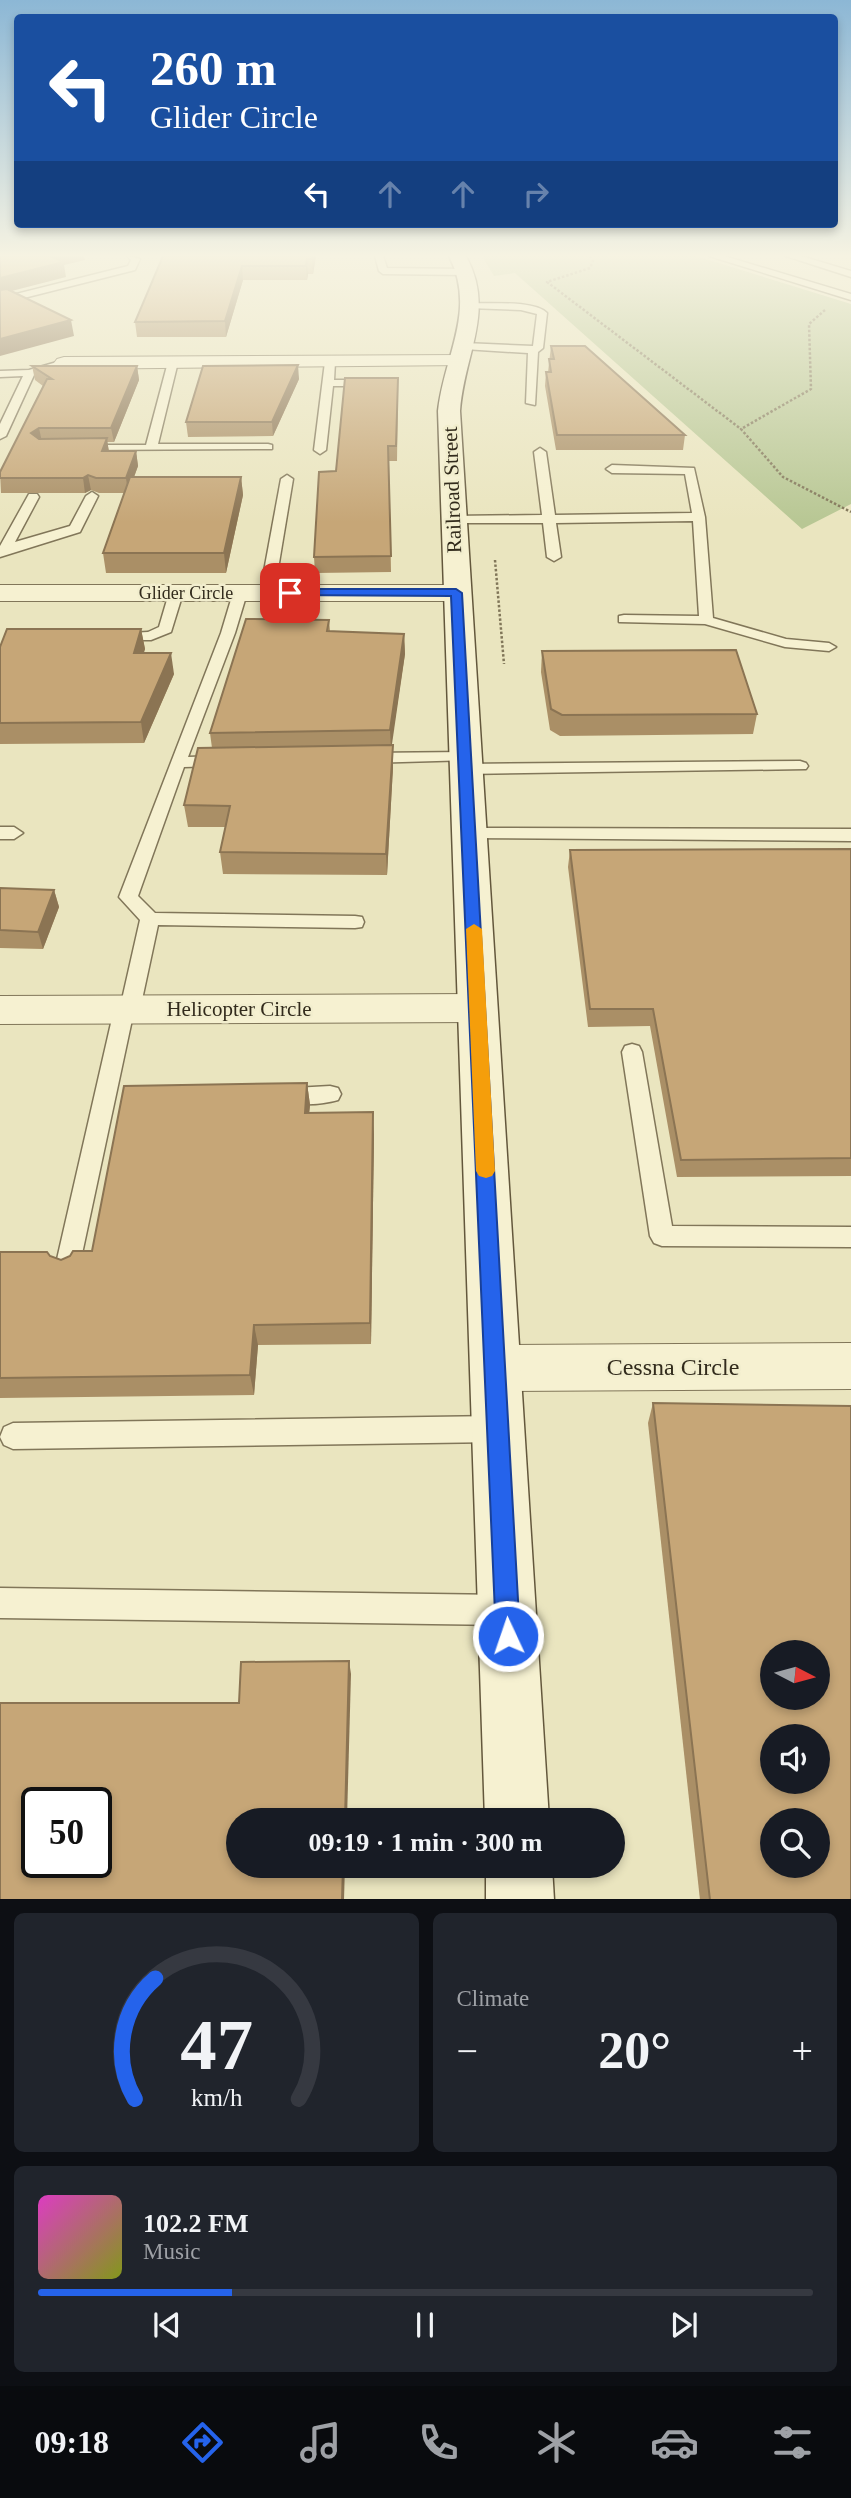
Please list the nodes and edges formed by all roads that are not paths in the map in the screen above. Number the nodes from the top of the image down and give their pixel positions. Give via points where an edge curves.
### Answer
1 (464, 345) edge
2 (538, 345) edge
3 (533, 350) junction
4 (462, 354) junction
5 (173, 362) junction
6 (330, 362) junction
7 (64, 363) joint
8 (30, 373) junction
9 (0, 374) edge
10 (328, 383) junction
11 (375, 383) edge
12 (531, 403) dead end
13 (0, 436) edge
14 (268, 447) edge
15 (70, 448) edge
16 (151, 448) junction
17 (320, 450) dead end
18 (540, 452) dead end
19 (612, 469) dead end
20 (287, 479) dead end
21 (92, 496) edge
22 (33, 497) edge
23 (699, 517) junction
24 (547, 519) junction
25 (453, 520) junction
26 (3, 551) edge
27 (554, 557) dead end
28 (0, 593) edge
29 (176, 593) junction
30 (240, 593) junction
31 (267, 593) junction
32 (456, 593) junction
33 (624, 619) dead end
34 (706, 620) junction
35 (96, 637) edge
36 (829, 647) dead end
37 (352, 759) edge
38 (232, 761) edge
39 (178, 762) junction
40 (465, 763) junction
41 (800, 765) dead end
42 (469, 834) junction
43 (851, 835) edge
44 (150, 919) junction
45 (355, 922) dead end
46 (478, 1008) junction
47 (127, 1009) junction
48 (0, 1010) edge
49 (632, 1052) dead end
50 (330, 1094) dead end
51 (264, 1095) edge
52 (105, 1097) junction
53 (131, 1097) edge
54 (851, 1237) edge
55 (67, 1268) edge
56 (851, 1366) edge
57 (495, 1368) junction
58 (498, 1429) junction
59 (13, 1436) dead end
60 (0, 1603) edge
61 (507, 1610) junction
62 (516, 1808) edge
63 (519, 1878) edge
64 (520, 1899) edge

1 - 4 main road, Railroad Street
2 - 3 lane
3 - 4 lane
3 - 12 lane
4 - 6 street
4 - 25 main road, Railroad Street via 449,411
5 - 6 street
5 - 7 street
5 - 16 lane
6 - 10 lane
7 - 8 lane
8 - 9 lane
8 - 13 lane
10 - 11 lane
10 - 17 lane
14 - 16 lane
15 - 16 lane
18 - 24 lane
19 - 23 lane via 690,471
20 - 31 lane
21 - 26 lane via 75,529
22 - 26 lane
23 - 24 lane
23 - 34 lane
24 - 25 lane
24 - 27 lane
25 - 32 main road, Railroad Street
28 - 29 street, Glider Circle
29 - 30 street, Glider Circle
29 - 35 lane via 166,629 151,636
30 - 31 street, Glider Circle
30 - 39 lane via 234,633
31 - 32 street, Glider Circle
32 - 40 main road, Railroad Street
33 - 34 lane
34 - 36 lane via 785,643
37 - 40 lane
38 - 39 lane
39 - 44 lane via 128,897
40 - 41 lane
40 - 42 main road, Railroad Street
42 - 43 lane
42 - 46 main road, Railroad Street
44 - 45 lane
44 - 47 lane
46 - 47 street, Helicopter Circle
46 - 57 main road, Railroad Street
47 - 48 street, Helicopter Circle
47 - 52 lane
49 - 54 lane via 662,1236
50 - 51 lane
52 - 53 lane
52 - 55 lane
56 - 57 street, Cessna Circle
57 - 58 main road, Railroad Street
58 - 59 lane
58 - 61 main road, Railroad Street
60 - 61 lane
61 - 62 main road, Railroad Street
63 - 64 main road

